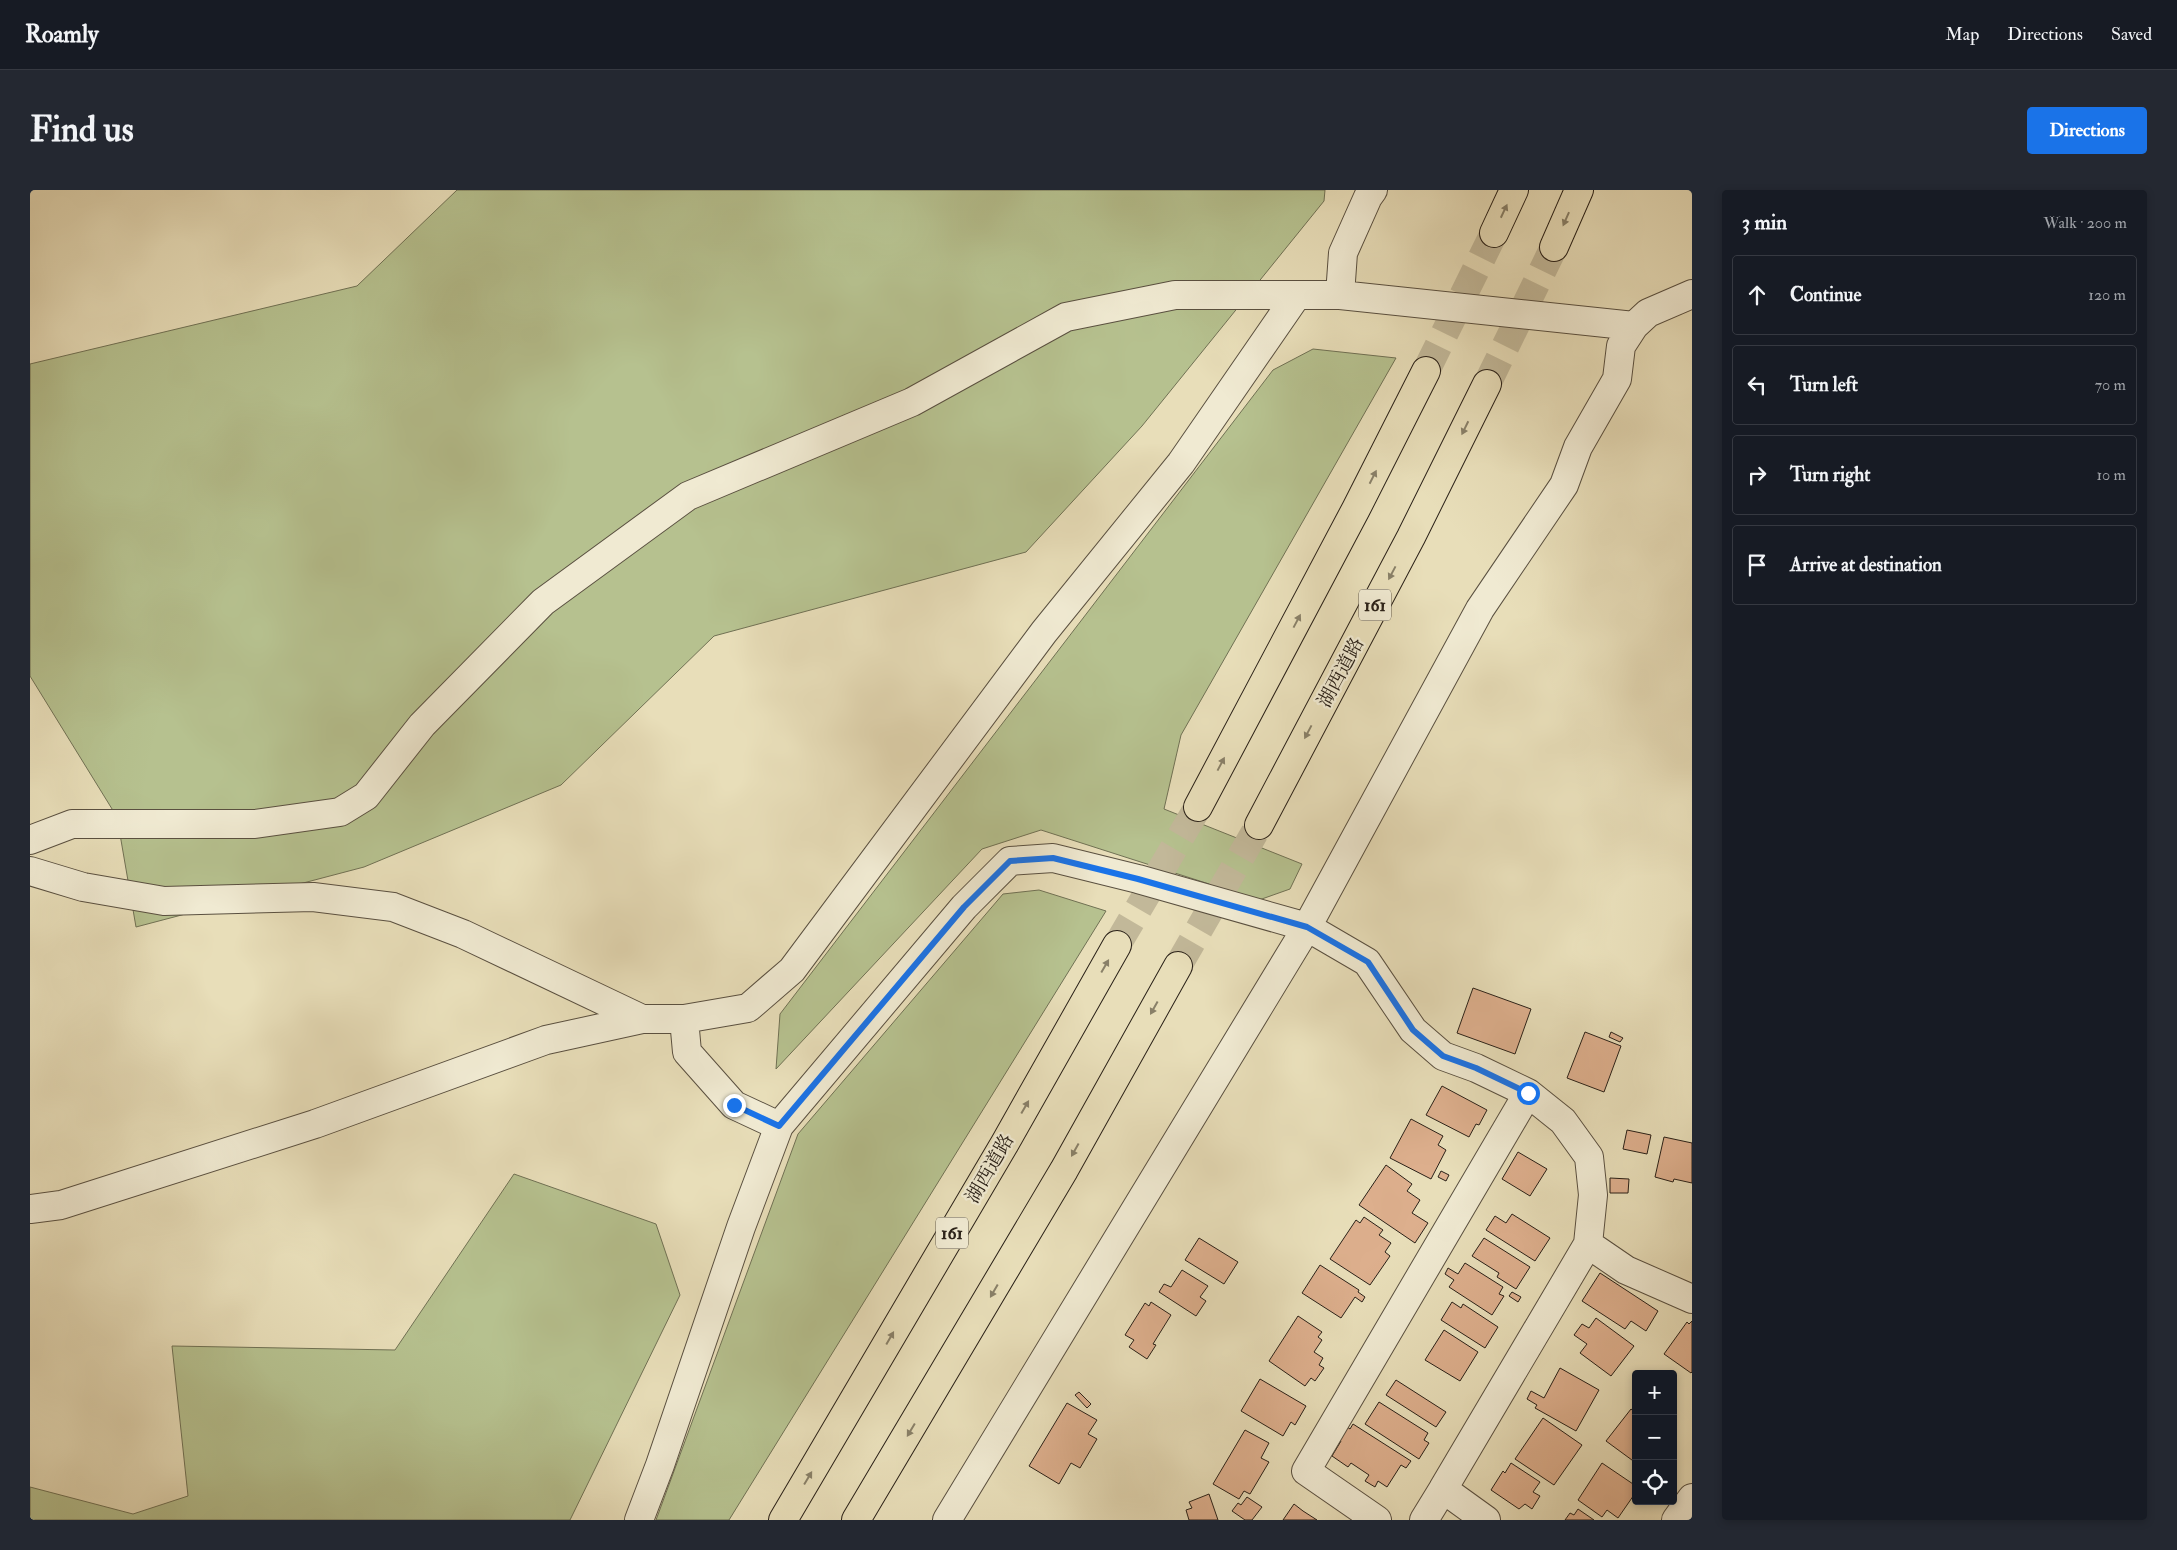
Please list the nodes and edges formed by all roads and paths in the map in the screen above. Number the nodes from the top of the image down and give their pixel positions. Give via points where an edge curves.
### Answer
1 (1373, 190) edge
2 (1514, 190) edge
3 (1579, 190) edge
4 (1494, 233) tunnel mouth
5 (1554, 247) tunnel mouth
6 (1692, 294) edge
7 (1297, 295) junction
8 (1340, 295) junction
9 (1634, 326) junction
10 (1426, 371) tunnel mouth
11 (1487, 384) tunnel mouth
12 (1198, 807) tunnel mouth
13 (1259, 825) tunnel mouth
14 (30, 840) edge
15 (30, 871) edge
16 (1307, 927) junction
17 (1117, 945) tunnel mouth
18 (1178, 966) tunnel mouth
19 (642, 1019) junction
20 (684, 1019) junction
21 (1528, 1093) junction
22 (779, 1126) junction
23 (30, 1209) edge
24 (1588, 1244) junction
25 (1692, 1299) edge
26 (1443, 1489) junction
27 (1692, 1498) edge
28 (639, 1520) edge
29 (783, 1520) edge
30 (856, 1520) edge
31 (947, 1520) edge
32 (1377, 1520) edge
33 (1424, 1520) edge
34 (1486, 1520) edge
35 (1676, 1520) edge

1 - 8 street via 1343,253
4 -> 2 highway
3 -> 5 highway
6 - 9 street via 1648,313
7 - 8 street
7 - 14 street via 1174,295 1066,318 912,402 688,496 543,602 422,724 366,796 340,812 255,824 72,824
7 - 20 street via 1181,463 1044,632 792,970 748,1008
8 - 9 street
9 - 16 street via 1621,346 1617,379 1578,447 1564,485 1480,608
12 -> 10 highway
11 -> 13 highway, 湖西道路 / 161
15 - 19 street via 83,887 164,901 313,897 393,906 464,934
16 - 21 street via 1368,962 1413,1030 1443,1056
16 - 22 street via 1053,858 1010,861 964,907
16 - 31 street
29 -> 17 highway, 湖西道路 / 161 via 1005,1143
18 -> 30 highway via 1064,1170
19 - 20 street
19 - 23 street via 546,1040 315,1124 61,1205
20 - 22 street via 687,1052 734,1105
21 - 24 street via 1562,1121 1589,1157 1593,1195
21 - 32 street via 1306,1471
22 - 28 street
24 - 25 street via 1626,1270
24 - 26 street
26 - 33 street
26 - 34 street
27 - 35 street

